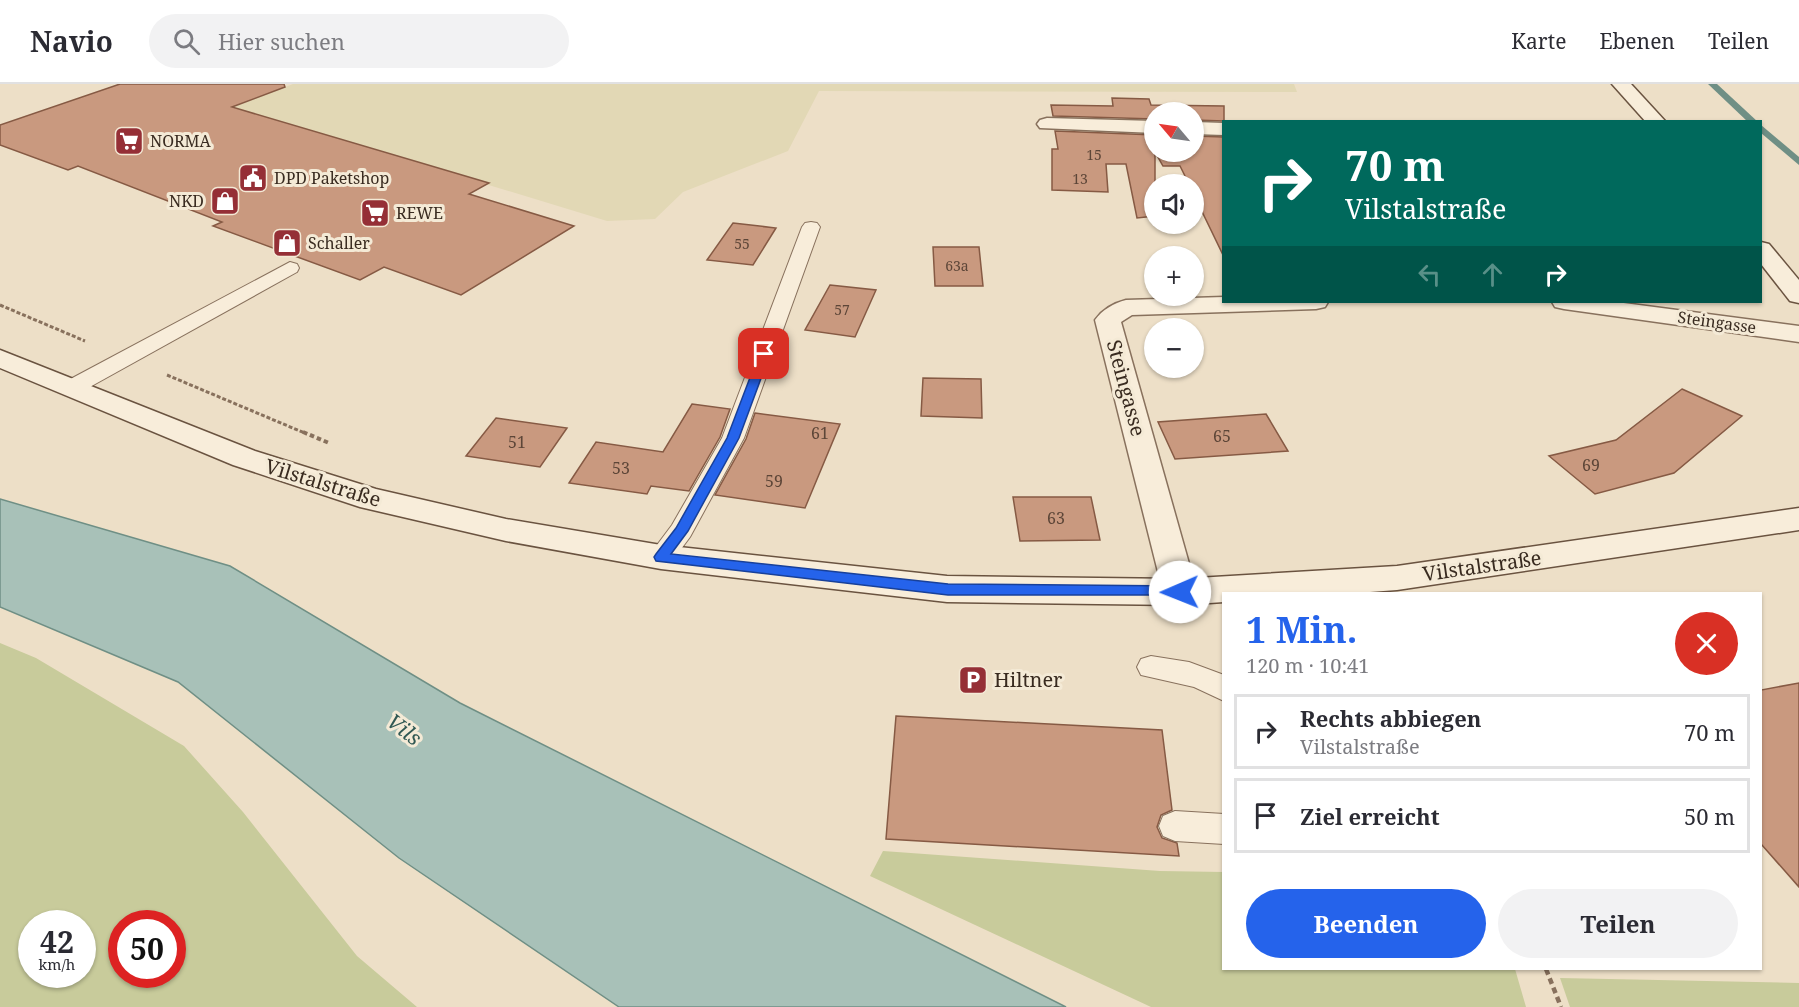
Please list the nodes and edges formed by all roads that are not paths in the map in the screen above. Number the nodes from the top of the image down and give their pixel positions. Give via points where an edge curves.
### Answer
1 (1621, 84) edge
2 (1655, 120) edge
3 (1047, 124) dead end
4 (1144, 127) edge
5 (1204, 128) edge
6 (1222, 129) edge
7 (811, 227) dead end
8 (1762, 250) edge
9 (290, 268) dead end
10 (1799, 296) edge
11 (1284, 303) edge
12 (1572, 303) edge
13 (1799, 333) edge
14 (0, 358) edge
15 (71, 388) junction
16 (1799, 519) edge
17 (661, 557) junction
18 (1180, 592) junction
19 (1151, 667) dead end
20 (1222, 688) edge
21 (1175, 826) dead end
22 (1222, 829) edge

1 - 2 main road
3 - 4 main road
5 - 6 main road
7 - 17 lane via 733,438 681,531
8 - 10 main road
9 - 15 lane
11 - 18 main road, Steingasse via 1126,308 1108,320
12 - 13 main road, Steingasse
14 - 15 main road, Vilstalstraße
15 - 17 main road, Vilstalstraße via 244,458 371,499 506,530
16 - 18 main road, Vilstalstraße via 1396,578
17 - 18 main road, Vilstalstraße via 948,590
19 - 20 lane
21 - 22 lane

